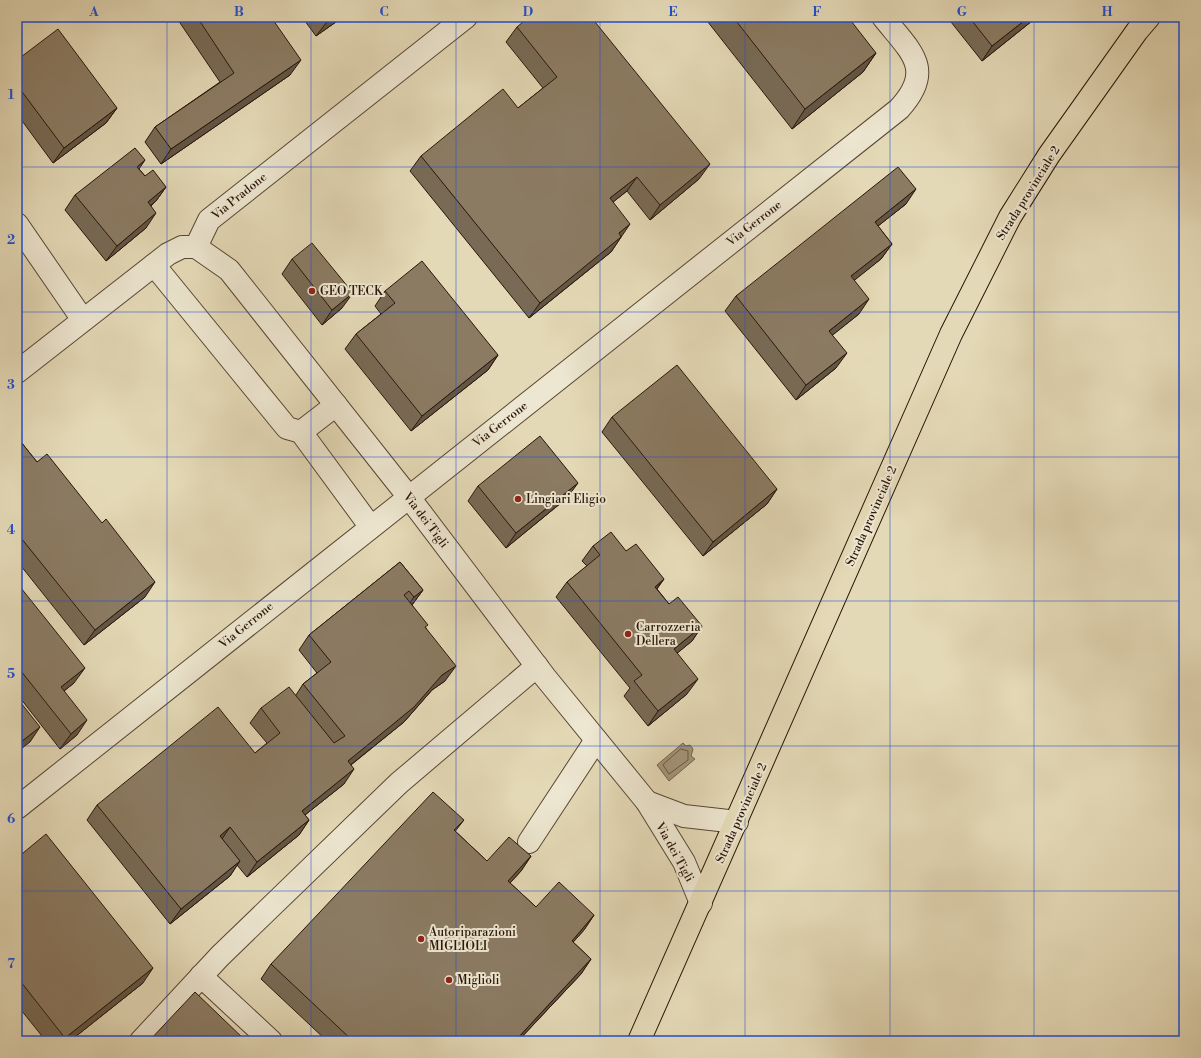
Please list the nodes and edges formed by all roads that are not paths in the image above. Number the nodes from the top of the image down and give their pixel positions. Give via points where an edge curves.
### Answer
1 (466, 17) edge
2 (882, 17) edge
3 (1149, 17) edge
4 (17, 224) edge
5 (196, 247) junction
6 (154, 265) junction
7 (83, 320) junction
8 (17, 372) edge
9 (336, 405) junction
10 (301, 432) junction
11 (408, 496) junction
12 (370, 526) junction
13 (537, 666) junction
14 (596, 740) junction
15 (647, 802) junction
16 (17, 808) edge
17 (737, 822) junction
18 (529, 842) dead end
19 (701, 903) junction
20 (202, 976) junction
21 (141, 1041) edge
22 (271, 1041) edge
23 (639, 1041) edge

1 - 5 street, Via Pradone via 209,220
2 - 11 street, Via Gerrone via 912,54 918,71 915,86 899,109
3 - 17 main road, Strada provinciale 2 via 1049,155 1010,217 951,334
4 - 7 street
5 - 6 street via 182,247
5 - 9 street, Via dei Tigli via 229,270
6 - 7 street
6 - 10 street via 287,428
7 - 8 street
9 - 10 street
9 - 11 street, Via dei Tigli
10 - 12 street
11 - 12 street, Via Gerrone
11 - 13 street, Via dei Tigli
12 - 16 street, Via Gerrone
13 - 14 street, Via dei Tigli
13 - 20 street via 399,783
14 - 15 street, Via dei Tigli
14 - 18 street
15 - 17 street, Via dei Tigli via 684,816
15 - 19 street, Via dei Tigli via 684,862
17 - 19 main road, Strada provinciale 2
19 - 23 main road, Strada provinciale 2
20 - 21 street
20 - 22 street

